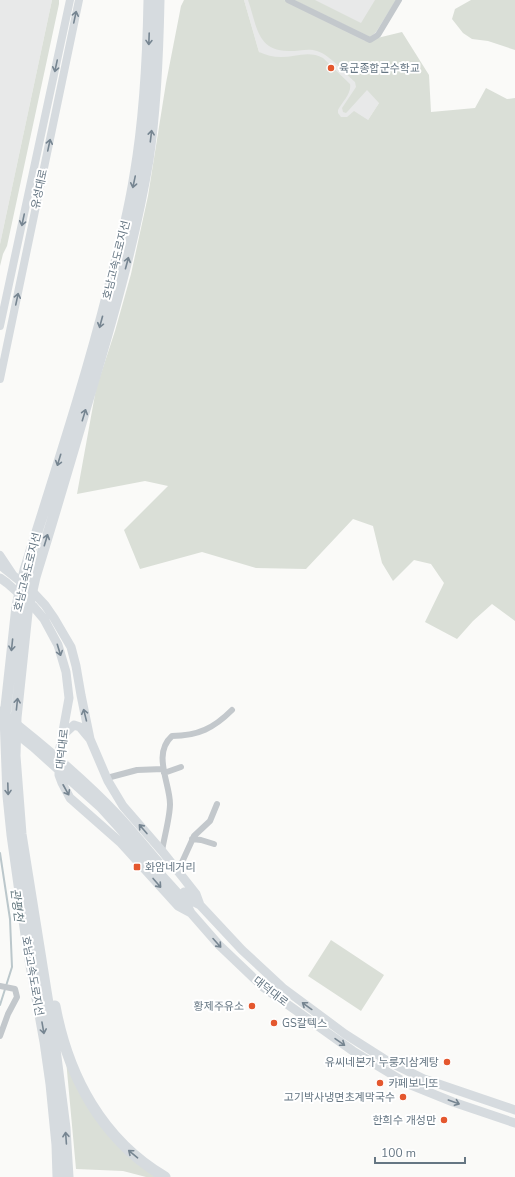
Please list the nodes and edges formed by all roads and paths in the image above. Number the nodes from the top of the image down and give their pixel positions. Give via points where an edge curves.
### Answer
1 (70, 0) edge
2 (79, 0) edge
3 (150, 0) edge
4 (159, 0) edge
5 (288, 0) edge
6 (399, 0) edge
7 (0, 322) edge
8 (12, 322) junction
9 (0, 379) edge
10 (0, 555) edge
11 (0, 565) edge
12 (0, 568) edge
13 (14, 575) junction
14 (2, 581) edge
15 (232, 710) dead end
16 (0, 711) edge
17 (0, 721) edge
18 (63, 735) junction
19 (90, 739) junction
20 (181, 767) dead end
21 (164, 771) junction
22 (71, 776) junction
23 (107, 778) junction
24 (217, 804) dead end
25 (20, 834) junction
26 (192, 839) junction
27 (214, 844) dead end
28 (162, 850) junction
29 (178, 871) junction
30 (200, 905) junction
31 (192, 913) junction
32 (1, 986) edge
33 (0, 1036) edge
34 (515, 1110) edge
35 (515, 1123) edge
36 (57, 1145) junction
37 (53, 1177) edge
38 (58, 1177) edge
39 (68, 1177) edge
40 (165, 1177) edge

1 -> 7 main road, 유성대로
8 -> 2 main road, 유성대로
3 -> 36 highway, 호남고속도로지선 via 144,111 122,240 96,338 25,570 17,606 5,716 12,835 28,949 44,1034
25 -> 4 highway, 호남고속도로지선 via 15,756 16,718 27,613 35,577 129,255 150,144 158,51
5 - 6 street via 370,40 378,35
7 - 8 main road
8 - 9 main road, 유성대로
10 - 13 main road
11 - 13 main road, 대덕대로
12 - 13 main road
19 -> 13 main road, 대덕대로 via 71,647 45,605
14 -> 18 main road, 대덕대로 via 33,606 44,619 58,645 66,672 69,698
15 - 21 street via 220,722 201,732 172,736 164,747
16 - 22 main road via 26,731
17 - 22 main road
18 - 19 main road via 74,726 80,727
18 -> 31 main road, 대덕대로 via 59,753 59,774 70,798 120,842 178,906
19 - 23 main road, 대덕대로
20 - 21 street
21 - 23 street via 138,770
21 - 28 street via 170,804
22 - 30 main road, 대덕대로 via 117,814 190,900
22 - 31 main road, 대덕대로 via 185,901
28 -> 23 main road, 대덕대로 via 123,806
24 - 26 street via 210,821
39 -> 25 highway, 호남고속도로지선 via 58,1069
40 -> 25 highway via 112,1134 97,1115 74,1071 57,1014 27,844
26 - 27 street
26 - 29 street
28 - 29 main road, 대덕대로
29 - 30 main road, 대덕대로 via 196,894
34 -> 30 main road, 대덕대로 via 424,1079 389,1062 345,1034 283,988 242,950
31 -> 35 main road, 대덕대로 via 219,945 263,987 376,1066 406,1083
32 - 33 street via 15,990 18,997
36 - 37 highway
36 - 38 highway, 호남고속도로지선

